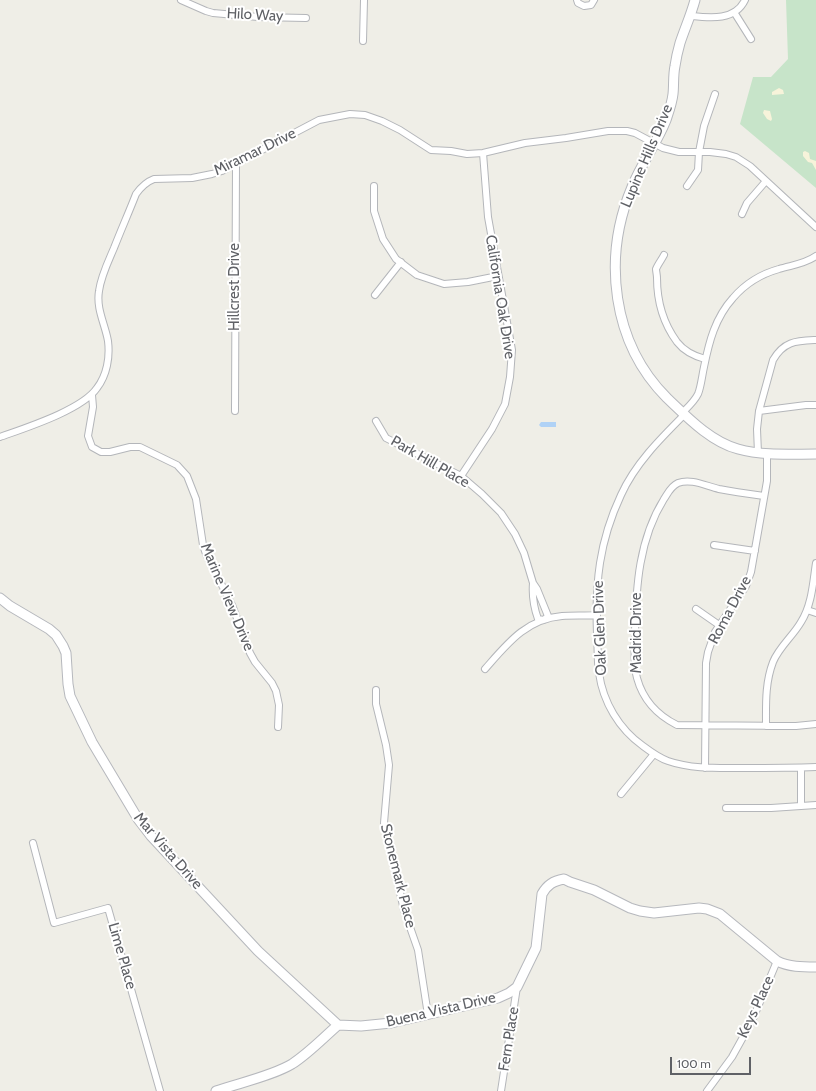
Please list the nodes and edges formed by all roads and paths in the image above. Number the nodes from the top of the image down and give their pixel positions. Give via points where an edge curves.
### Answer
1 (181, 0) edge
2 (364, 0) edge
3 (577, 0) edge
4 (594, 0) edge
5 (695, 0) edge
6 (745, 0) edge
7 (734, 12) junction
8 (691, 16) junction
9 (306, 18) dead end
10 (751, 40) dead end
11 (363, 42) dead end
12 (715, 94) dead end
13 (654, 143) junction
14 (699, 152) junction
15 (483, 153) junction
16 (236, 163) junction
17 (766, 181) junction
18 (374, 186) dead end
19 (687, 186) dead end
20 (742, 214) dead end
21 (816, 227) edge
22 (664, 255) dead end
23 (816, 256) edge
24 (401, 262) junction
25 (498, 276) junction
26 (375, 295) dead end
27 (816, 340) edge
28 (705, 359) junction
29 (92, 395) junction
30 (816, 405) edge
31 (235, 411) dead end
32 (759, 411) junction
33 (683, 414) junction
34 (376, 421) dead end
35 (0, 437) edge
36 (762, 453) junction
37 (816, 454) edge
38 (461, 476) junction
39 (764, 496) junction
40 (714, 545) dead end
41 (754, 551) junction
42 (816, 563) edge
43 (533, 583) junction
44 (0, 598) edge
45 (696, 609) dead end
46 (807, 610) junction
47 (816, 613) edge
48 (597, 615) junction
49 (541, 620) junction
50 (719, 625) junction
51 (485, 669) dead end
52 (376, 690) dead end
53 (816, 724) edge
54 (705, 726) junction
55 (766, 726) junction
56 (278, 727) dead end
57 (654, 754) junction
58 (816, 767) edge
59 (705, 768) junction
60 (801, 768) junction
61 (621, 794) dead end
62 (816, 805) edge
63 (801, 806) junction
64 (726, 808) dead end
65 (33, 843) dead end
66 (777, 961) junction
67 (816, 967) edge
68 (517, 987) junction
69 (428, 1015) junction
70 (338, 1026) junction
71 (239, 1088) edge
72 (160, 1091) edge
73 (216, 1091) edge
74 (501, 1091) edge
75 (707, 1091) edge

1 - 9 street, Hilo Way via 213,13
2 - 11 street
3 - 4 street via 584,6 591,5
5 - 8 street, Lupine Hills Drive
6 - 7 street
7 - 8 street via 720,18
7 - 10 street
8 - 13 street, Lupine Hills Drive via 678,50 670,108
12 - 14 street via 704,126
13 - 14 street, Miramar Drive via 679,152
13 - 15 street, Miramar Drive via 635,133 608,131 525,143
13 - 33 street, Lupine Hills Drive via 622,214 617,244 617,293 624,330 634,353 654,385
14 - 17 street, Miramar Drive via 726,154 736,158 750,166
14 - 19 street via 698,170
15 - 16 street, Miramar Drive via 431,150 382,121 364,115 350,114 319,120
15 - 25 street, California Oak Drive via 488,217
16 - 29 street, Miramar Drive via 222,171 192,178 154,179 136,194 104,271 99,292 99,308 108,341 108,358 107,368
16 - 31 street, Hillcrest Drive
17 - 20 street via 747,203
17 - 21 street, Miramar Drive
18 - 24 street via 374,211 383,239 396,259
22 - 28 street via 656,268 660,306 666,322 677,343 687,352
23 - 28 street, Oak Glen Drive via 797,265 763,275 744,287 721,314 713,330
24 - 25 street via 417,275 444,284
24 - 26 street
25 - 38 street, California Oak Drive via 512,350 510,377 505,404
27 - 32 street, Roma Drive via 796,341 776,354
28 - 33 street, Oak Glen Drive via 698,393
29 - 35 street, Miramar Drive via 35,425
29 - 56 street, Marine View Drive via 93,407 88,436 92,447 101,452 110,452 140,447 178,465 187,476 196,499 203,547 232,605 250,653 276,691 279,705
30 - 32 street
32 - 36 street, Roma Drive via 757,429
33 - 36 street, Lupine Hills Drive via 710,437 736,449
33 - 48 street, Oak Glen Drive via 633,473 621,495 606,533 600,559 596,595
34 - 38 street, Park Hill Place via 386,438
36 - 37 street, Lupine Hills Drive
36 - 39 street, Roma Drive via 767,481
38 - 43 street, Park Hill Place via 501,513 515,534
39 - 41 street, Roma Drive
39 - 54 street, Madrid Drive via 683,481 672,486 655,513 645,541 636,599 636,677 650,706 664,718 677,725
40 - 41 street
41 - 50 street, Roma Drive via 746,586
42 - 46 street
43 - 49 street via 535,611
43 - 49 street, Park Hill Place via 548,616
44 - 70 street, Mar Vista Drive via 49,629 63,646 66,653 70,696 92,742 138,819 258,951
45 - 50 street
46 - 47 street
46 - 55 street via 774,660 766,688
48 - 49 street via 562,616
48 - 57 street, Oak Glen Drive via 599,673 606,701 619,723 633,739
49 - 51 street via 514,636
50 - 54 street, Roma Drive via 706,663
52 - 69 street, Stonemark Place via 376,704 389,765 384,823 404,910 418,950
53 - 55 street, Madrid Drive
54 - 55 street, Madrid Drive
54 - 59 street, Roma Drive
57 - 59 street, Oak Glen Drive via 668,761
57 - 61 street
58 - 60 street, Oak Glen Drive
59 - 60 street, Oak Glen Drive
60 - 63 street
62 - 63 street
63 - 64 street
65 - 72 street, Lime Place via 54,923 108,908
66 - 67 street via 795,967
66 - 68 street via 720,914 699,908 654,913 640,911 564,879 554,881 545,887 536,948
66 - 75 street, Keys Place via 752,1022 732,1057
68 - 69 street, Buena Vista Drive via 498,998
68 - 74 street, Fern Place
69 - 70 street, Buena Vista Drive via 391,1023
70 - 71 street via 292,1064
71 - 73 street

